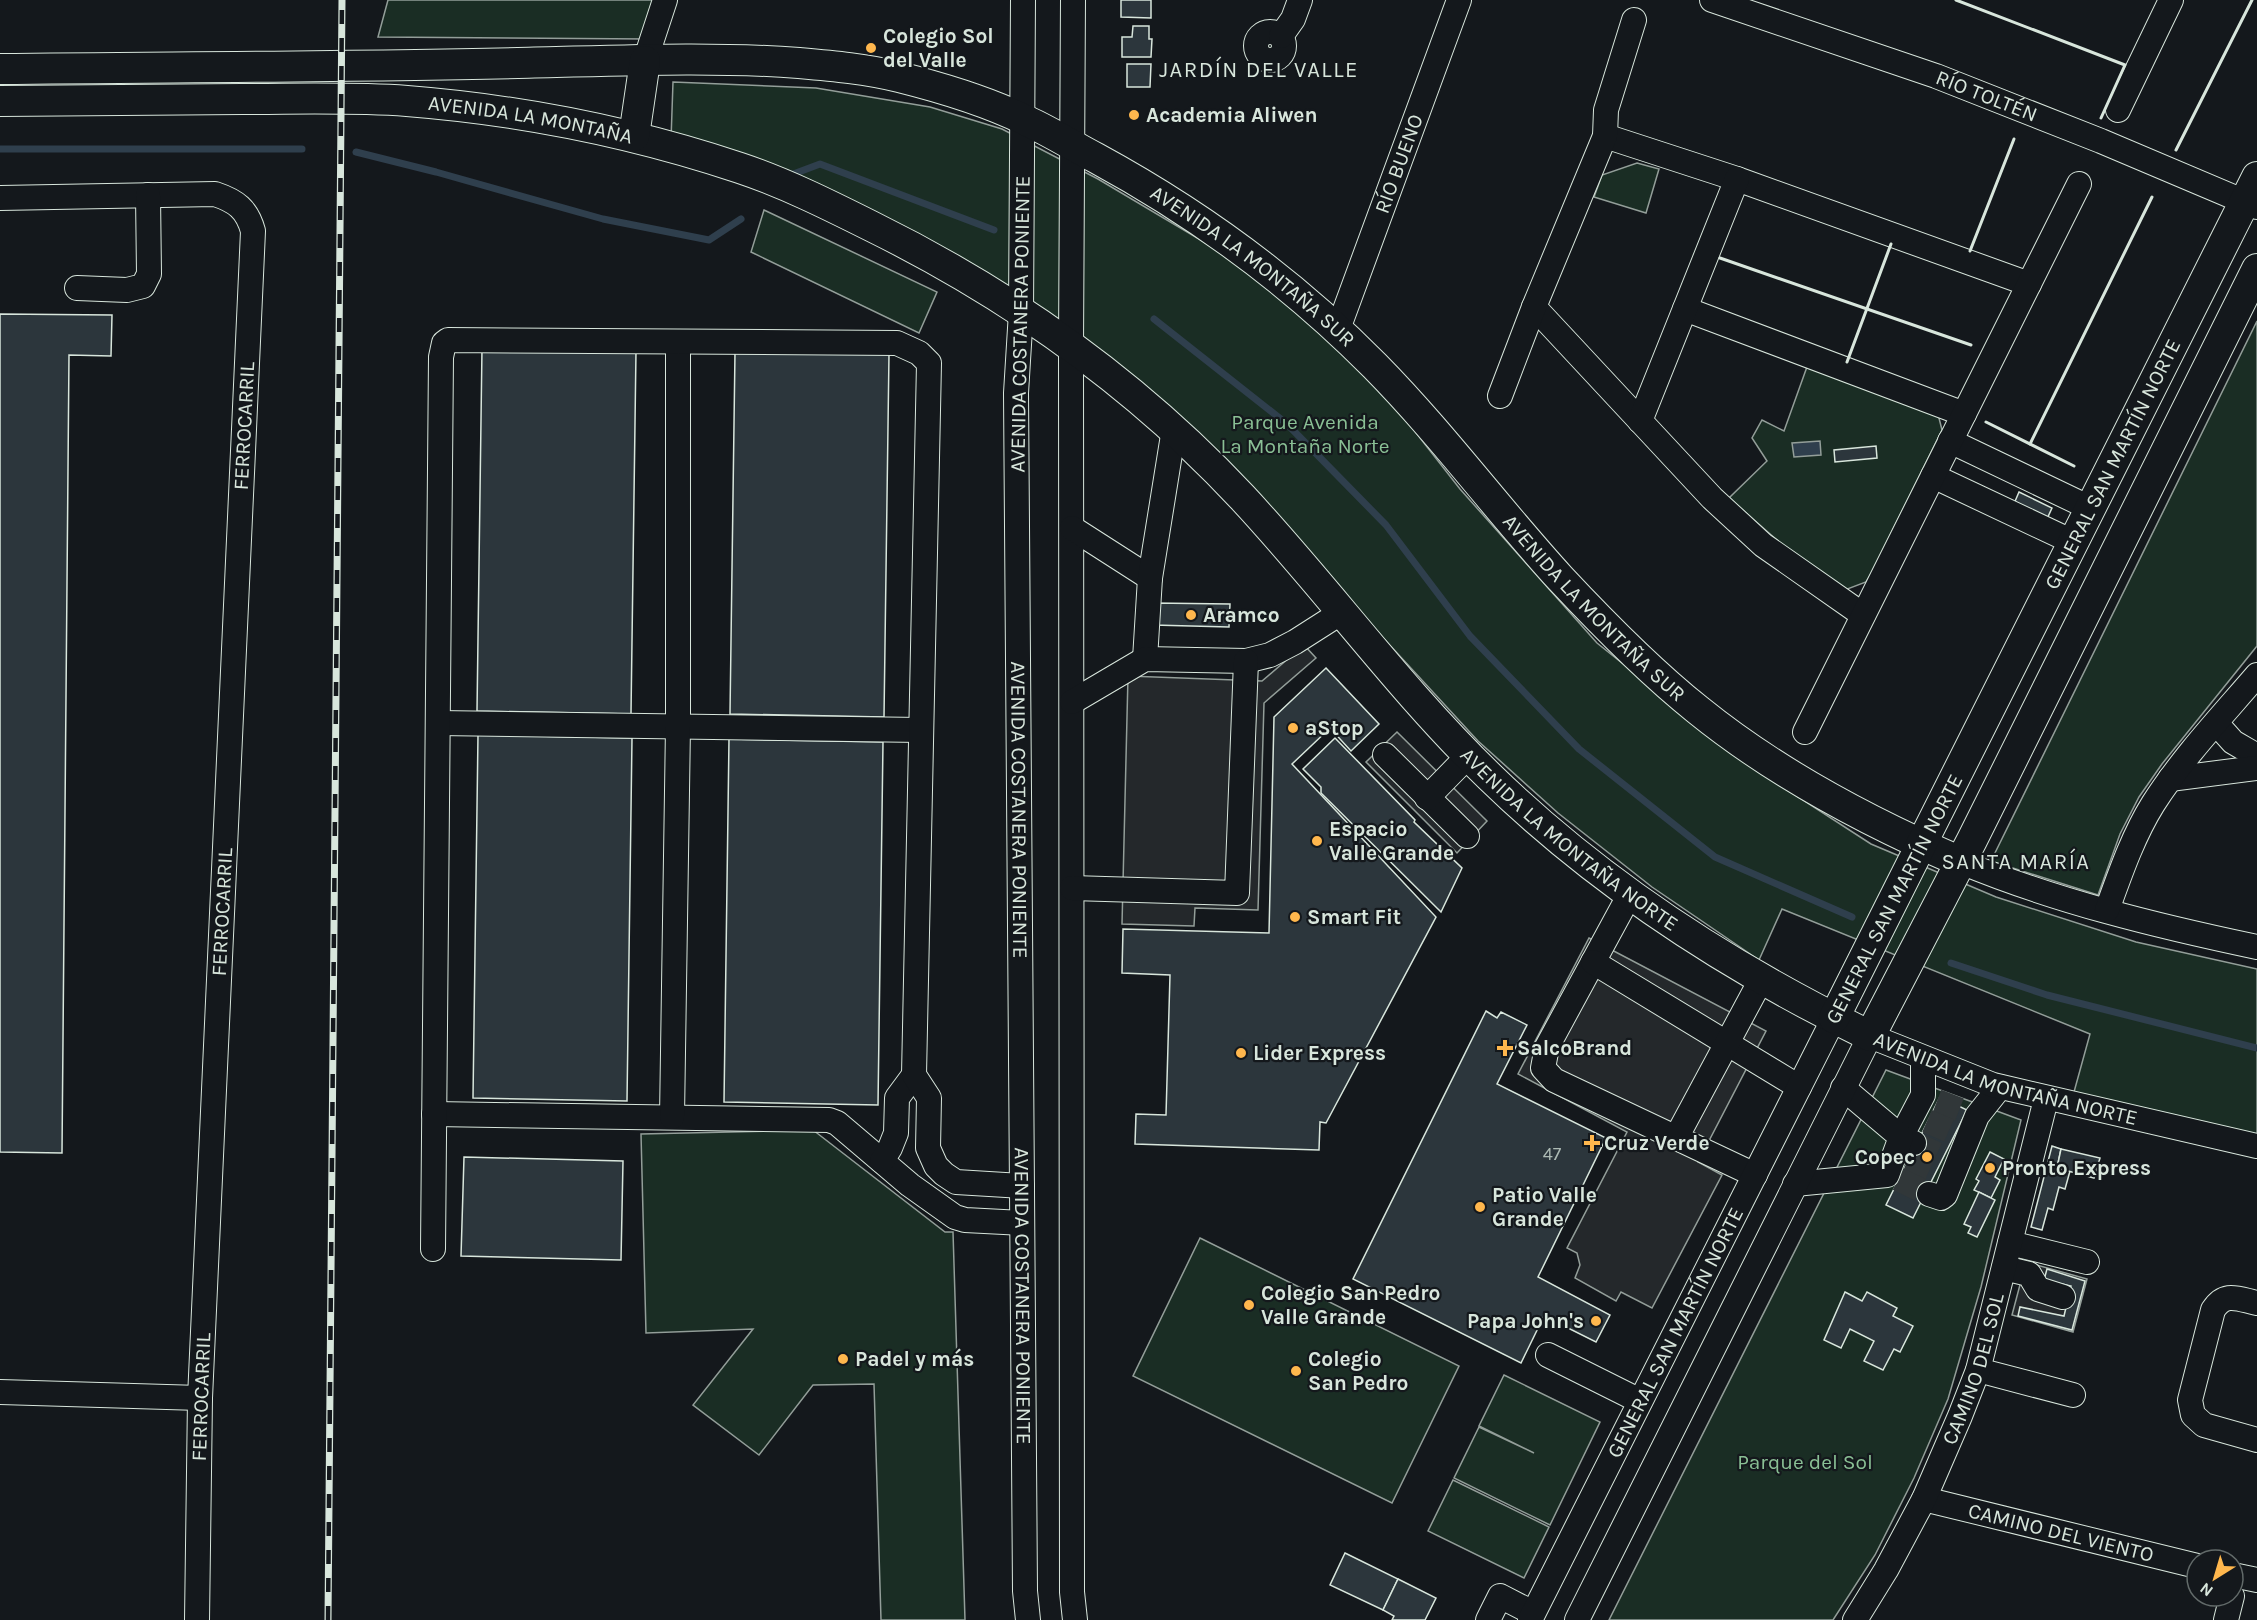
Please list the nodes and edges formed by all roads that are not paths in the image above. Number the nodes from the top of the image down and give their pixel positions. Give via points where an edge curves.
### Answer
1 (665, 0) edge
2 (1023, 0) edge
3 (1073, 0) edge
4 (1300, 0) edge
5 (1459, 0) edge
6 (1712, 0) edge
7 (2171, 0) edge
8 (1635, 20) dead end
9 (1281, 36) dead end
10 (645, 61) junction
11 (0, 69) edge
12 (0, 101) edge
13 (2118, 110) dead end
14 (1023, 119) junction
15 (634, 136) junction
16 (1605, 136) junction
17 (1073, 146) junction
18 (1737, 179) junction
19 (2079, 184) dead end
20 (148, 195) junction
21 (2253, 195) edge
22 (0, 198) edge
23 (2257, 269) edge
24 (2029, 284) junction
25 (77, 288) dead end
26 (1534, 308) junction
27 (1684, 309) junction
28 (1021, 312) junction
29 (1338, 329) junction
30 (678, 342) junction
31 (1071, 345) junction
32 (1500, 396) dead end
33 (1964, 414) junction
34 (1640, 422) junction
35 (1174, 429) junction
36 (1950, 441) junction
37 (1933, 476) junction
38 (2090, 508) junction
39 (1072, 528) junction
40 (2073, 542) junction
41 (1150, 578) junction
42 (1342, 612) junction
43 (1863, 615) junction
44 (1145, 658) junction
45 (1246, 661) junction
46 (2257, 675) edge
47 (1072, 702) junction
48 (438, 723) junction
49 (2216, 723) junction
50 (678, 726) junction
51 (921, 730) junction
52 (1805, 732) dead end
53 (1385, 755) dead end
54 (1469, 755) junction
55 (2257, 756) edge
56 (2257, 768) edge
57 (2170, 778) junction
58 (1427, 798) junction
59 (1467, 836) dead end
60 (1922, 845) junction
61 (1961, 862) junction
62 (1072, 888) junction
63 (1630, 894) junction
64 (2107, 910) junction
65 (2257, 947) edge
66 (1593, 962) junction
67 (1762, 978) junction
68 (1834, 1018) junction
69 (1870, 1036) junction
70 (1727, 1043) junction
71 (1923, 1058) junction
72 (914, 1075) junction
73 (1799, 1087) junction
74 (2000, 1087) junction
75 (1843, 1088) junction
76 (2046, 1099) junction
77 (434, 1114) junction
78 (672, 1117) junction
79 (1676, 1138) junction
80 (2257, 1146) edge
81 (1900, 1159) junction
82 (882, 1161) junction
83 (1755, 1175) junction
84 (1945, 1175) dead end
85 (1795, 1184) junction
86 (1022, 1186) junction
87 (1022, 1223) junction
88 (2010, 1244) junction
89 (432, 1249) dead end
90 (2086, 1262) dead end
91 (2004, 1268) junction
92 (2063, 1297) dead end
93 (2257, 1303) edge
94 (1548, 1355) dead end
95 (1978, 1370) junction
96 (0, 1392) edge
97 (2073, 1395) dead end
98 (200, 1398) junction
99 (1640, 1401) junction
100 (2257, 1440) edge
101 (1924, 1499) junction
102 (2185, 1563) edge
103 (1531, 1616) edge
104 (197, 1620) edge
105 (1028, 1620) edge
106 (1075, 1620) edge
107 (1488, 1620) edge
108 (1576, 1620) edge
109 (1855, 1620) edge

1 - 10 street
2 - 14 street, AVENIDA COSTANERA PONIENTE
3 - 17 street
4 - 9 street
5 - 29 street, RÍO BUENO
6 - 21 street, RÍO TOLTÉN via 1936,76
7 - 13 street
8 - 16 street via 1606,110
10 - 11 main road, AVENIDA LA MONTAÑA
10 - 14 main road, AVENIDA LA MONTAÑA via 711,59 844,67 936,87
10 - 15 main road
12 - 15 main road, AVENIDA LA MONTAÑA via 406,101 493,110
14 - 17 main road, AVENIDA LA MONTAÑA SUR
14 - 28 street, AVENIDA COSTANERA PONIENTE
15 - 28 main road, AVENIDA LA MONTAÑA via 746,170 831,206 910,245
16 - 18 street
16 - 26 street
17 - 29 main road, AVENIDA LA MONTAÑA SUR via 1228,239
17 - 31 street
18 - 24 street
18 - 27 street
19 - 24 street
20 - 22 street
20 - 25 street via 148,274 143,286 128,290
20 - 98 street, FERROCARRIL via 214,194 232,200 249,218 253,231
21 - 38 main road, GENERAL SAN MARTÍN NORTE
23 - 61 main road, GENERAL SAN MARTÍN NORTE
24 - 33 street
26 - 32 street
26 - 34 street
27 - 33 street
27 - 34 street
28 - 31 main road, AVENIDA LA MONTAÑA NORTE
28 - 86 street, AVENIDA COSTANERA PONIENTE via 1016,393
29 - 60 main road, AVENIDA LA MONTAÑA SUR via 1414,406 1560,578 1698,711 1811,788
30 - 48 street via 444,343
30 - 50 street
30 - 51 street via 897,343 919,353 929,363
31 - 35 main road, AVENIDA LA MONTAÑA NORTE
31 - 39 street
33 - 36 street
34 - 43 street via 1763,545
35 - 41 street
35 - 42 main road, AVENIDA LA MONTAÑA NORTE via 1242,497
36 - 37 street
36 - 38 street
37 - 40 street
37 - 43 street
38 - 40 main road, GENERAL SAN MARTÍN NORTE
39 - 41 street
39 - 47 street
40 - 60 main road, GENERAL SAN MARTÍN NORTE
41 - 44 street
42 - 45 street via 1270,655
42 - 54 main road, AVENIDA LA MONTAÑA NORTE
43 - 52 street
44 - 45 street
44 - 47 street
45 - 62 street via 1237,893
46 - 49 street
47 - 62 street
48 - 50 street
48 - 77 street
49 - 55 street via 2233,742
49 - 57 street
50 - 51 street
50 - 78 street
51 - 72 street
53 - 58 street
54 - 58 street
54 - 63 main road, AVENIDA LA MONTAÑA NORTE via 1547,829
56 - 57 street
57 - 64 street via 2140,829
58 - 59 street
60 - 61 main road, AVENIDA LA MONTAÑA SUR
60 - 68 main road, GENERAL SAN MARTÍN NORTE
61 - 64 street, AVENIDA LA MONTAÑA SUR
61 - 69 main road, GENERAL SAN MARTÍN NORTE
62 - 106 street
63 - 66 street
63 - 67 main road, AVENIDA LA MONTAÑA NORTE
64 - 65 street, AVENIDA LA MONTAÑA SUR
66 - 70 street
66 - 79 street via 1547,1047 1543,1068 1554,1080
67 - 68 main road, AVENIDA LA MONTAÑA NORTE
67 - 70 street
68 - 69 main road, AVENIDA LA MONTAÑA NORTE
68 - 73 street, GENERAL SAN MARTÍN NORTE
69 - 71 street, AVENIDA LA MONTAÑA NORTE
69 - 75 street, GENERAL SAN MARTÍN NORTE
70 - 73 street
70 - 79 street
71 - 74 street, AVENIDA LA MONTAÑA NORTE
71 - 81 street via 1925,1108
72 - 82 street via 897,1098 896,1133
72 - 86 street via 928,1098 928,1148 936,1166 956,1182
73 - 83 street, GENERAL SAN MARTÍN NORTE
74 - 76 street, AVENIDA LA MONTAÑA NORTE
74 - 84 street via 1967,1125
75 - 81 street
75 - 85 street, GENERAL SAN MARTÍN NORTE
76 - 80 street, AVENIDA LA MONTAÑA NORTE
76 - 88 street, CAMINO DEL SOL
77 - 78 street
77 - 89 street
78 - 82 street via 829,1120
79 - 83 street
81 - 85 street
82 - 87 street via 960,1219
83 - 99 street, GENERAL SAN MARTÍN NORTE
85 - 108 street, GENERAL SAN MARTÍN NORTE
86 - 87 street, AVENIDA COSTANERA PONIENTE
87 - 105 street, AVENIDA COSTANERA PONIENTE
88 - 90 street
88 - 91 street, CAMINO DEL SOL
91 - 92 street via 2029,1274 2038,1289
91 - 95 street, CAMINO DEL SOL
93 - 100 street via 2230,1297 2218,1301 2190,1400 2193,1415 2204,1425
94 - 99 street
95 - 97 street
95 - 101 street, CAMINO DEL SOL
96 - 98 street
98 - 104 street, FERROCARRIL
99 - 103 street, GENERAL SAN MARTÍN NORTE
101 - 102 street, CAMINO DEL VIENTO
101 - 109 street, CAMINO DEL SOL
103 - 107 street via 1500,1596

